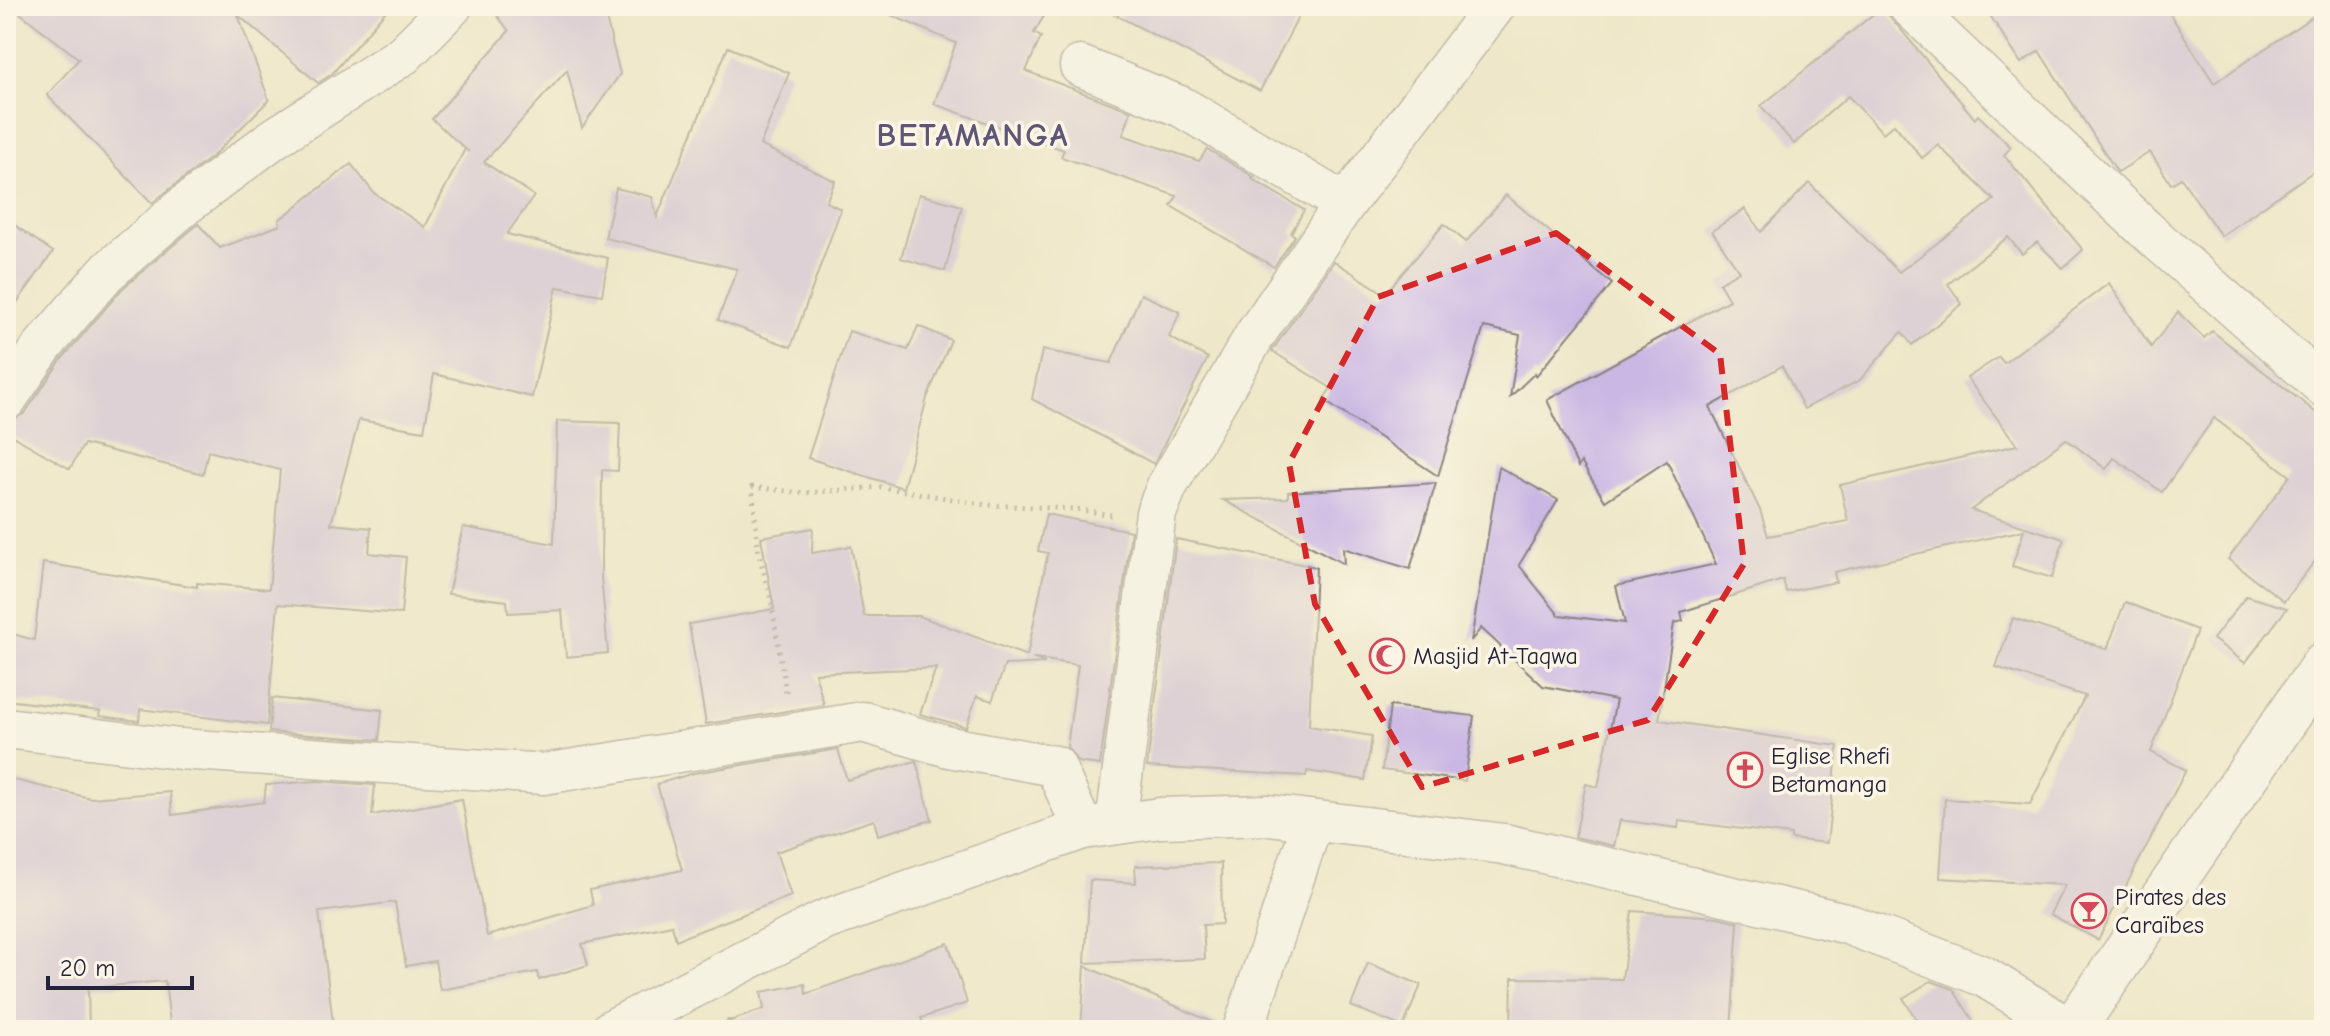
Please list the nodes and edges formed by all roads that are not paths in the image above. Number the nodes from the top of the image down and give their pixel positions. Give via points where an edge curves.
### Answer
1 (452, 6) edge
2 (1495, 6) edge
3 (1909, 6) edge
4 (1080, 66) dead end
5 (1345, 204) junction
6 (2324, 387) edge
7 (6, 400) edge
8 (2324, 664) edge
9 (6, 728) edge
10 (1313, 821) junction
11 (1100, 827) junction
12 (611, 1030) edge
13 (1243, 1030) edge
14 (2072, 1030) edge

1 - 7 street via 403,55 273,139 106,273 43,346
2 - 5 street
3 - 6 street via 2145,229
4 - 5 street via 1182,107
5 - 11 street via 1255,335 1167,486 1155,523
8 - 14 street
9 - 11 street via 180,749 544,774 863,722 949,747 1055,766
10 - 11 street via 1269,815 1160,818
10 - 13 street
10 - 14 street via 1504,844 1845,923 1983,976
11 - 12 street via 825,920

